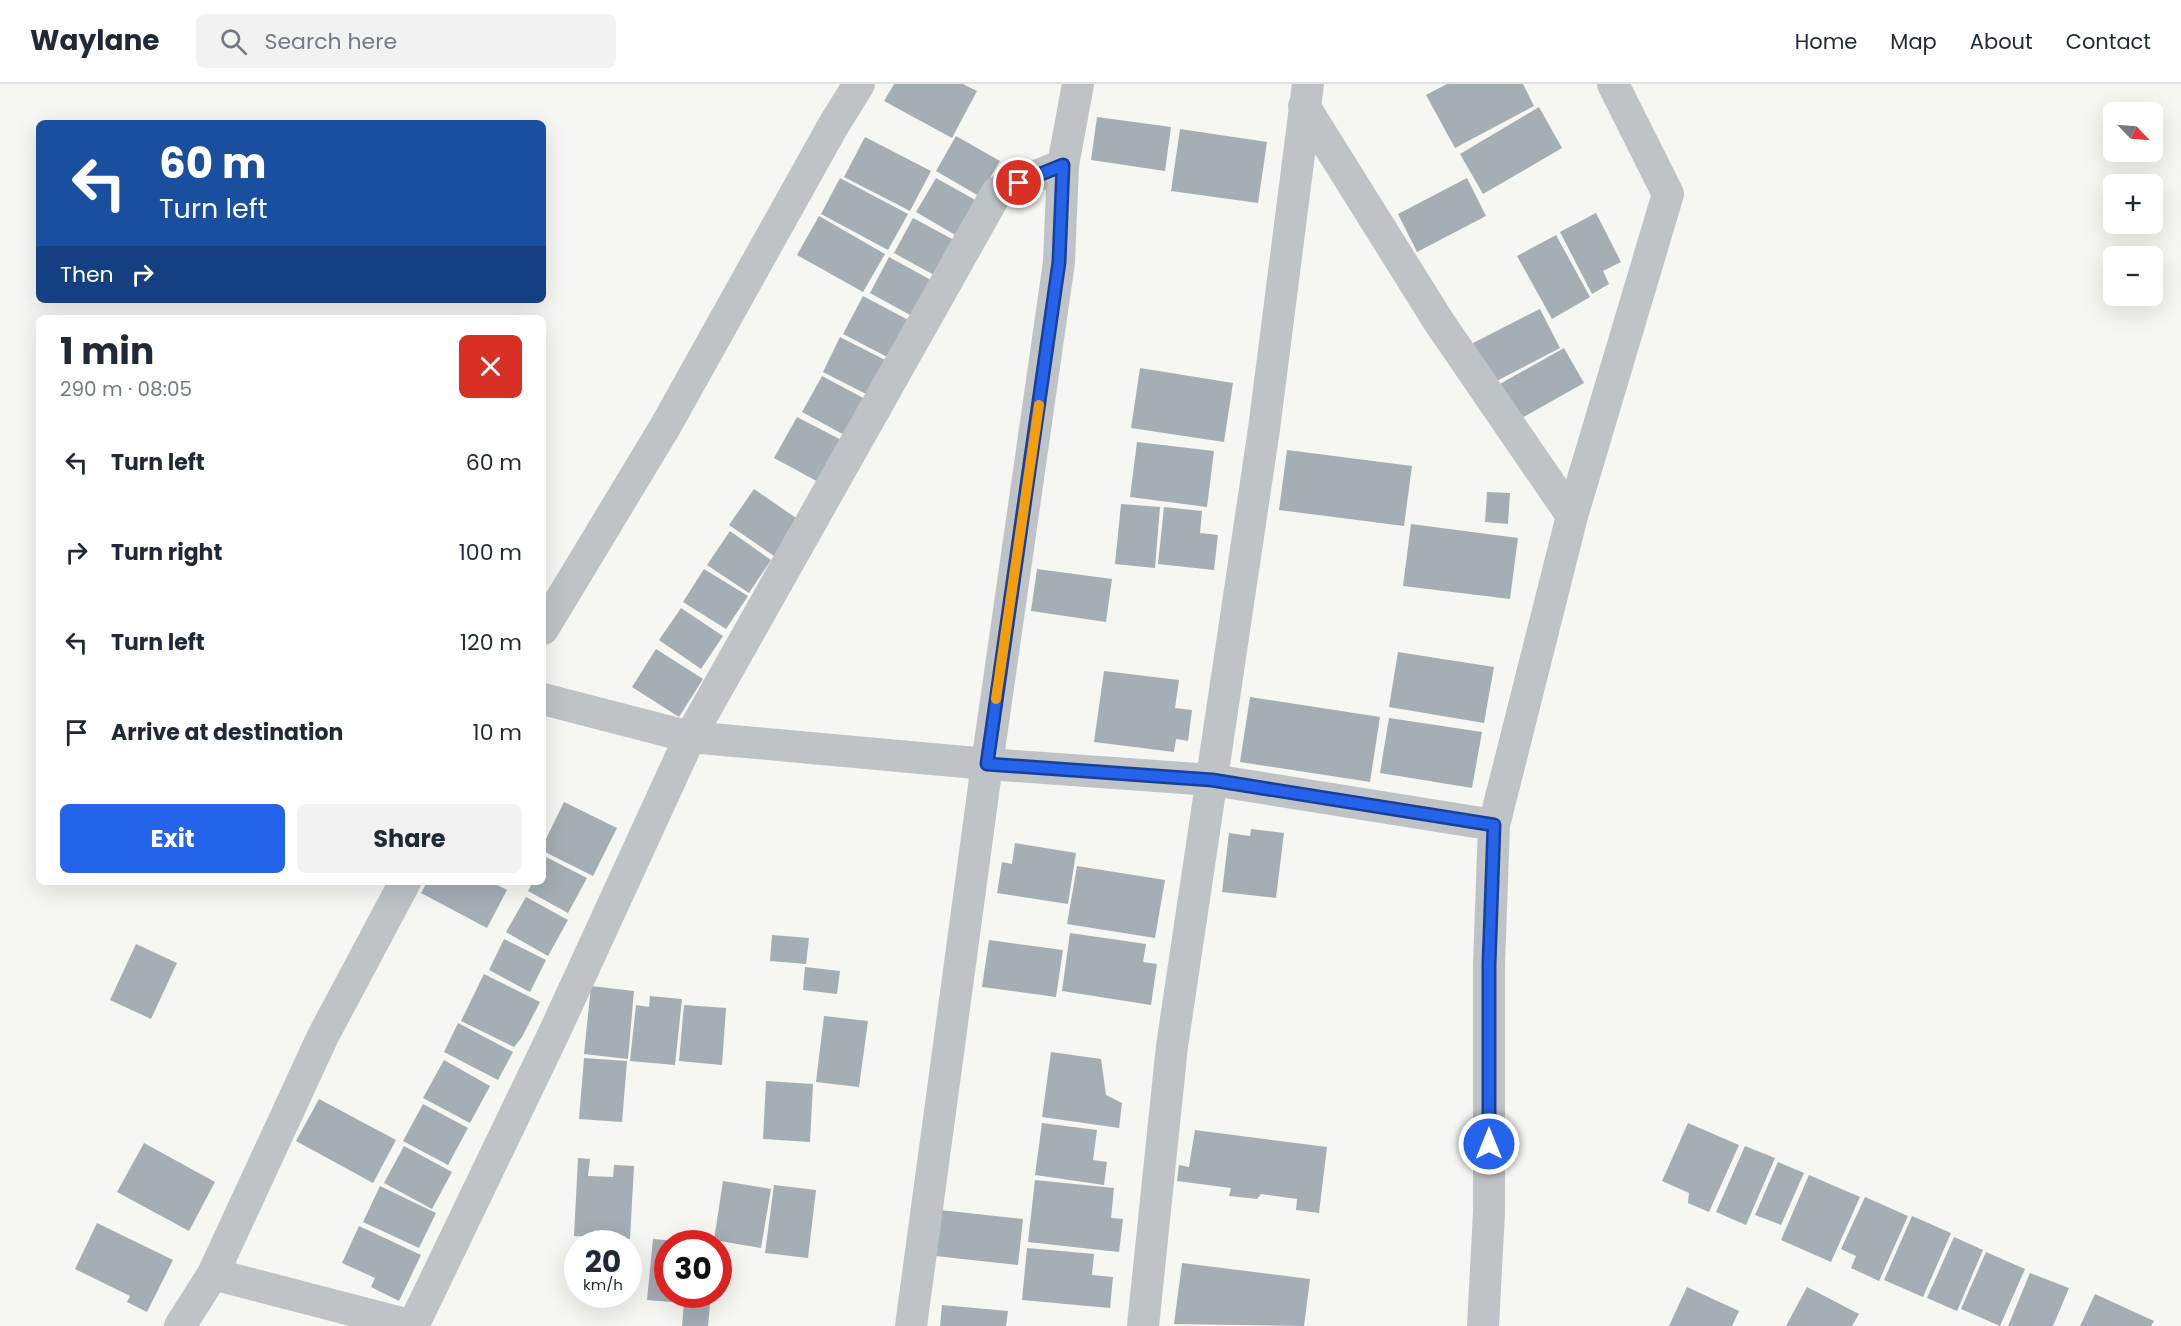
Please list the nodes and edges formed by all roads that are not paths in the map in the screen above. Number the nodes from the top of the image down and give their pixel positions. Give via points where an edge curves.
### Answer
1 (859, 84) edge
2 (1078, 84) edge
3 (1613, 84) edge
4 (1306, 95) edge
5 (1063, 165) junction
6 (1572, 516) junction
7 (546, 624) edge
8 (546, 700) edge
9 (690, 737) junction
10 (987, 764) junction
11 (1212, 780) junction
12 (1494, 825) junction
13 (403, 885) edge
14 (213, 1274) junction
15 (180, 1326) edge
16 (413, 1326) edge
17 (911, 1326) edge
18 (1143, 1326) edge
19 (1483, 1326) edge

1 - 7 street via 665,427
2 - 5 street
3 - 6 street via 1668,194
4 - 6 street via 1439,322
4 - 11 street via 1264,429
5 - 9 street via 997,192
5 - 10 street via 1059,262
6 - 12 street
8 - 9 street
9 - 10 street
9 - 16 street
10 - 11 street
10 - 17 street
11 - 12 street
11 - 18 street via 1172,1046
12 - 19 street
13 - 14 street via 323,1036
14 - 15 street
14 - 16 street

